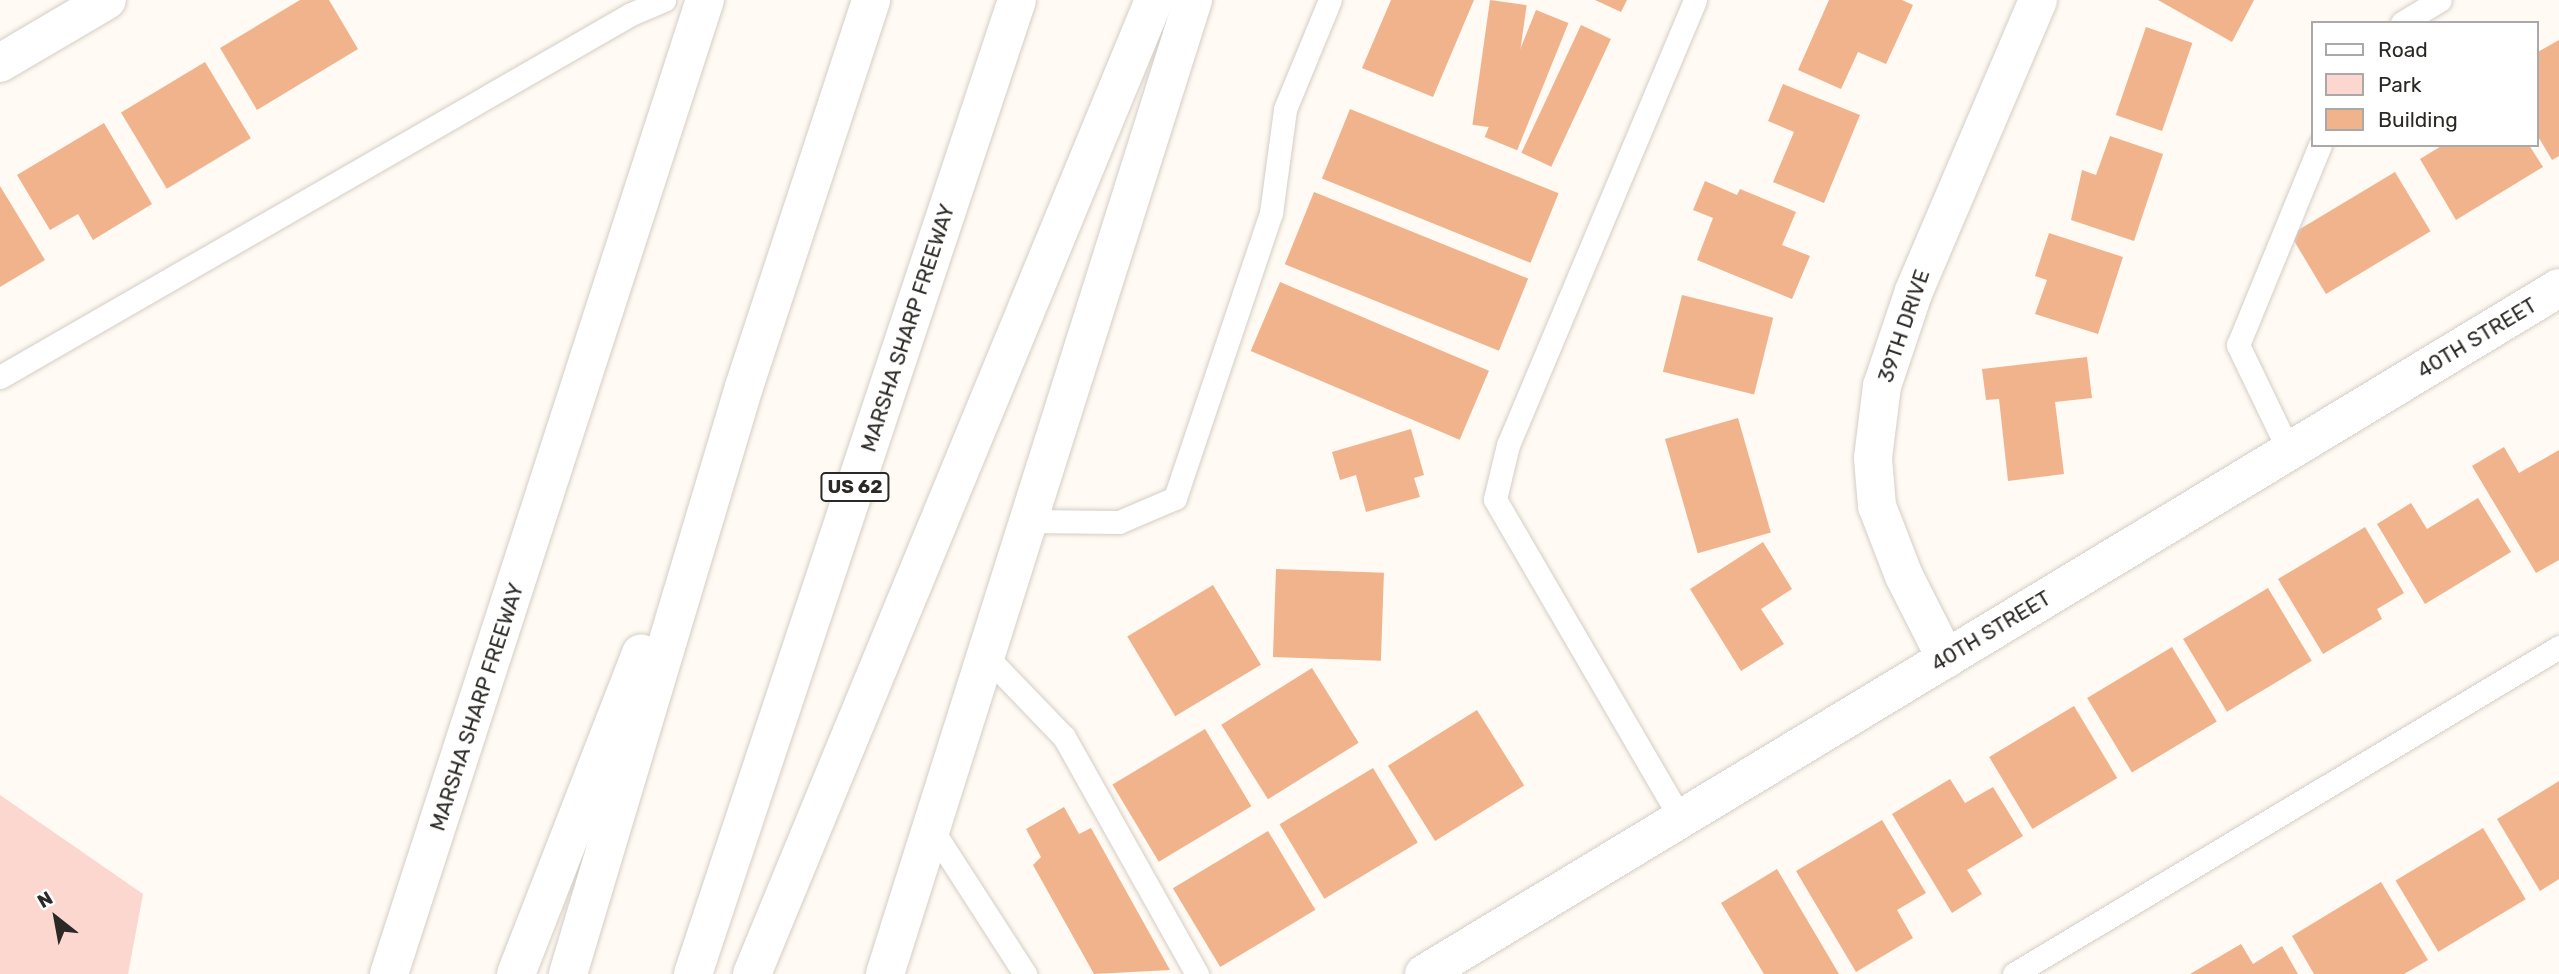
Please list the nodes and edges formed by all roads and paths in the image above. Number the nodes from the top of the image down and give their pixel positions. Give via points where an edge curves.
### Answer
1 (107, 0) edge
2 (664, 0) edge
3 (705, 0) edge
4 (871, 0) edge
5 (1017, 0) edge
6 (1154, 0) edge
7 (1193, 0) edge
8 (1330, 0) edge
9 (1695, 0) edge
10 (2038, 0) edge
11 (2440, 0) edge
12 (2405, 21) edge
13 (0, 63) edge
14 (2318, 147) edge
15 (2559, 288) edge
16 (0, 377) edge
17 (744, 387) junction
18 (2289, 451) junction
19 (1028, 521) junction
20 (2559, 646) edge
21 (986, 656) junction
22 (1946, 659) junction
23 (1681, 819) junction
24 (931, 828) junction
25 (389, 974) edge
26 (516, 974) edge
27 (568, 974) edge
28 (693, 974) edge
29 (752, 974) edge
30 (885, 974) edge
31 (1025, 974) edge
32 (1197, 974) edge
33 (1424, 974) edge
34 (2014, 974) edge

1 - 13 main road
2 - 16 lane via 631,14
3 - 25 main road, MARSHA SHARP FREEWAY
4 - 17 main road
5 - 28 main road, MARSHA SHARP FREEWAY / US 62
6 - 29 main road
7 - 19 main road
8 - 19 lane via 1285,110 1271,213 1175,498 1119,522
9 - 23 lane via 1508,445 1495,499
10 - 22 main road, 39TH DRIVE via 1914,291 1882,386 1873,458 1877,506 1904,576
11 - 12 lane
14 - 18 lane via 2238,345
15 - 18 main road, 40TH STREET
17 - 26 main road
17 - 27 main road
18 - 22 main road, 40TH STREET
19 - 21 main road
20 - 34 lane
21 - 24 main road
21 - 32 lane via 1065,737
22 - 23 main road, 40TH STREET
23 - 33 main road, 40TH STREET
24 - 30 main road
24 - 31 lane

